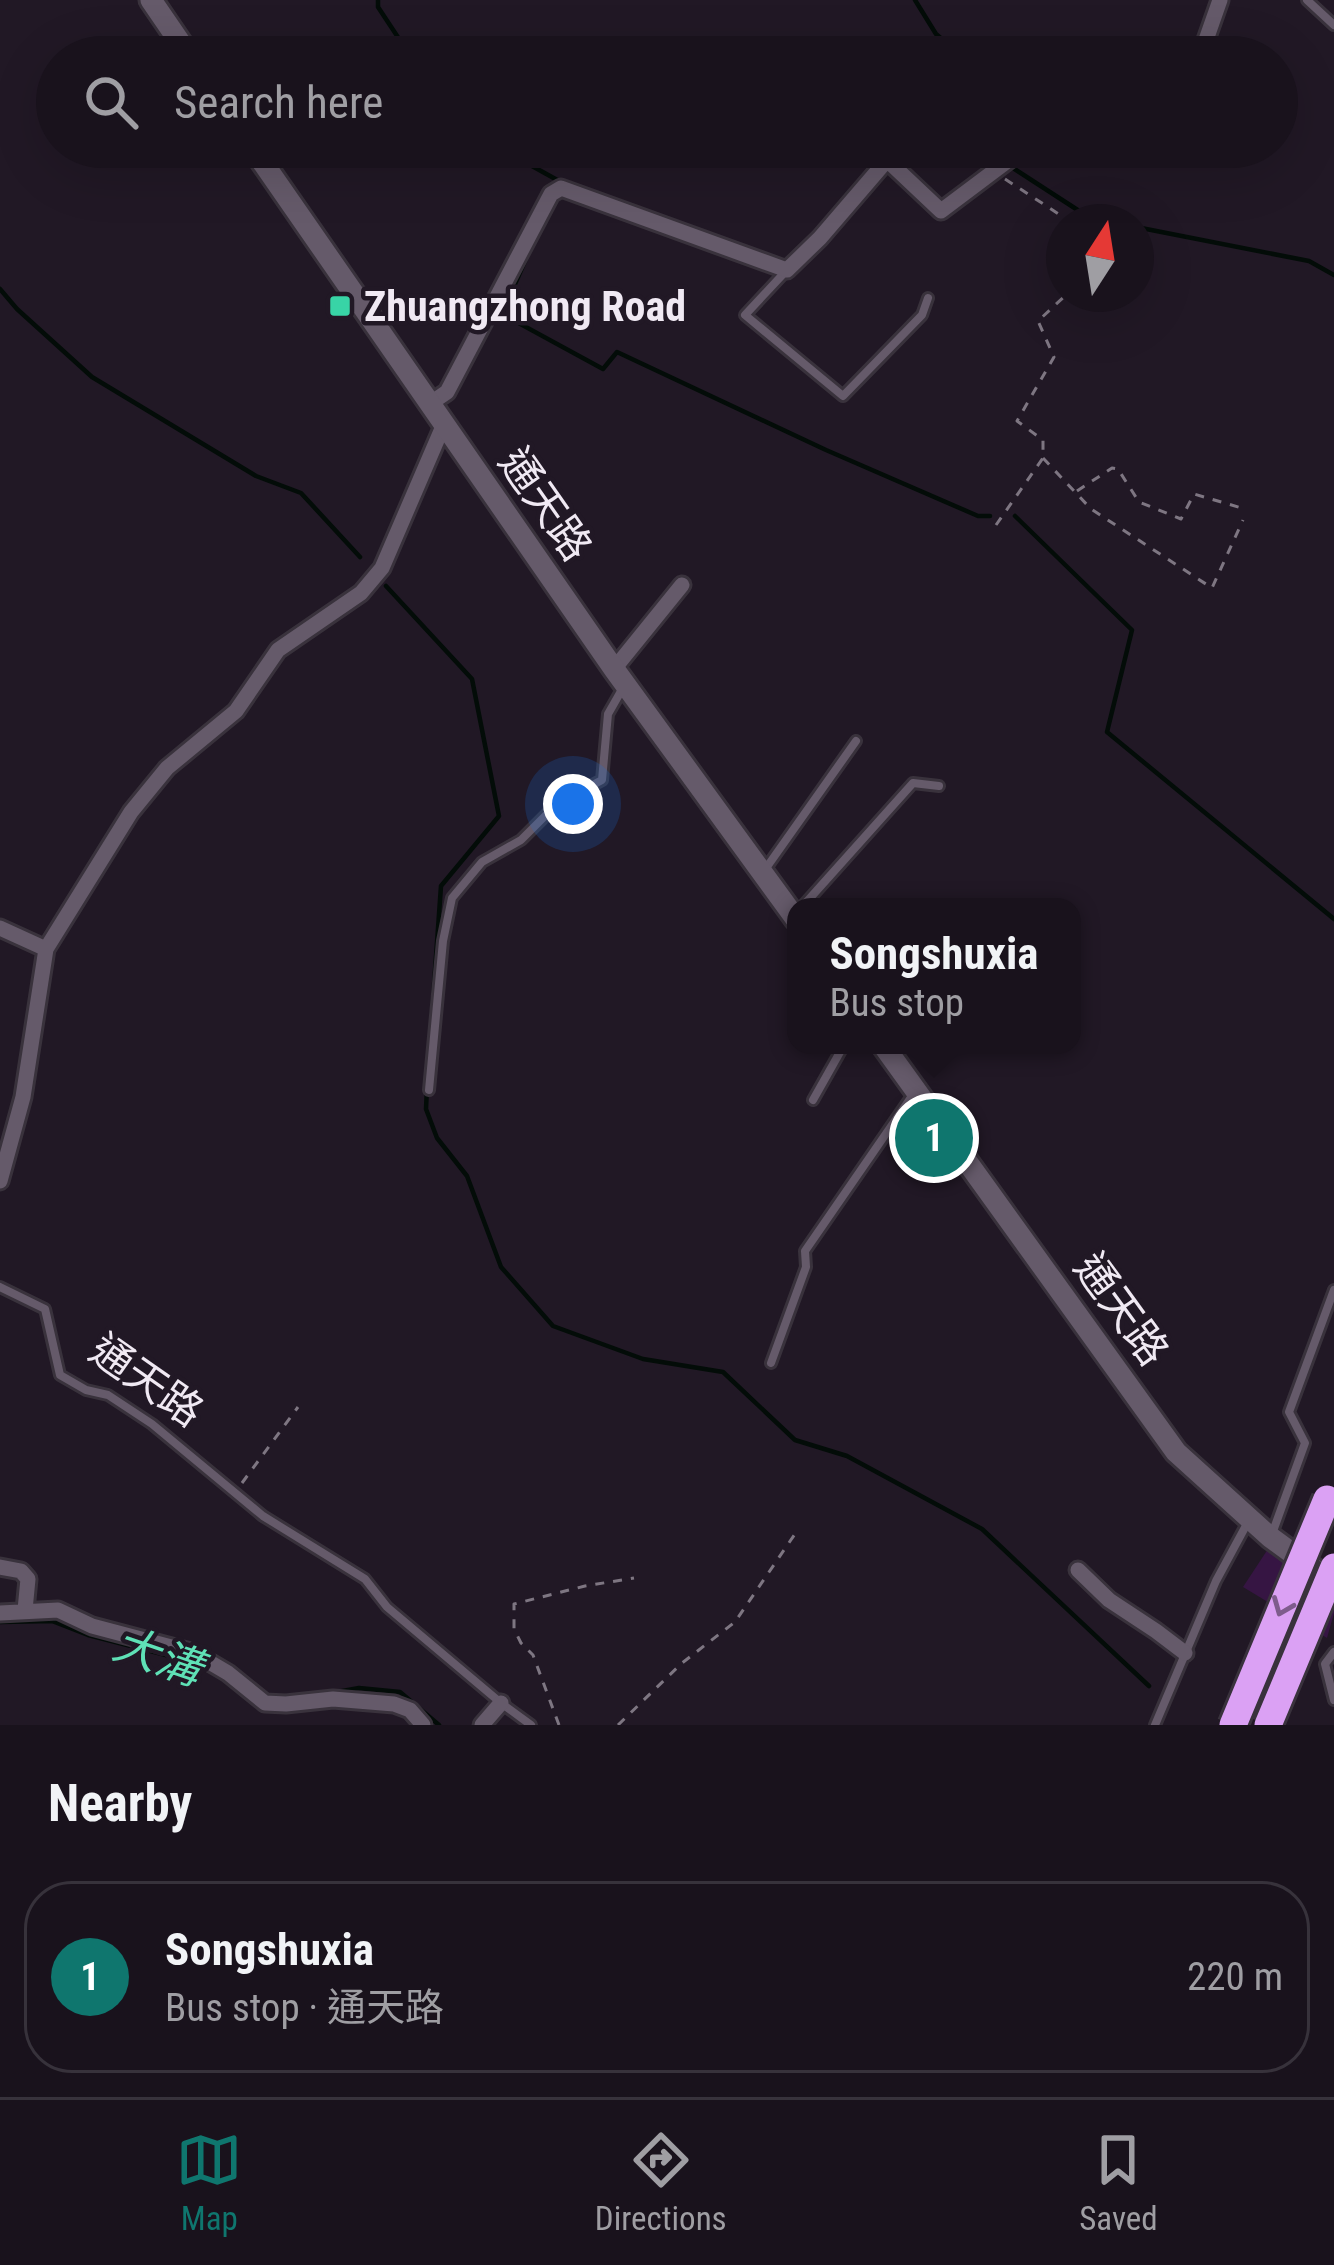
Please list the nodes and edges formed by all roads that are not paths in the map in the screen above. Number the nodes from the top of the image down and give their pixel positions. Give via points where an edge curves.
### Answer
1 (151, 0) edge
2 (1220, 0) edge
3 (1307, 0) edge
4 (1334, 25) edge
5 (176, 36) edge
6 (1207, 36) edge
7 (266, 168) edge
8 (880, 168) edge
9 (895, 168) edge
10 (998, 168) edge
11 (787, 270) junction
12 (928, 298) dead end
13 (428, 405) junction
14 (444, 424) junction
15 (682, 585) dead end
16 (620, 677) junction
17 (856, 741) dead end
18 (939, 786) dead end
19 (764, 873) junction
20 (811, 898) edge
21 (787, 902) edge
22 (0, 928) edge
23 (46, 949) junction
24 (839, 1054) edge
25 (890, 1054) edge
26 (429, 1090) dead end
27 (916, 1090) junction
28 (813, 1100) dead end
29 (0, 1180) edge
30 (0, 1287) edge
31 (1334, 1290) edge
32 (771, 1363) dead end
33 (1327, 1499) dead end
34 (1249, 1519) junction
35 (1270, 1538) junction
36 (0, 1567) edge
37 (1334, 1567) edge
38 (1078, 1570) dead end
39 (1334, 1584) edge
40 (25, 1610) junction
41 (0, 1613) edge
42 (1334, 1652) edge
43 (1185, 1653) junction
44 (1334, 1700) edge
45 (501, 1703) junction
46 (423, 1725) edge
47 (482, 1725) edge
48 (531, 1725) edge
49 (1156, 1725) edge
50 (1233, 1725) edge
51 (1268, 1725) edge

1 - 5 street
2 - 6 street
3 - 4 lane
7 - 13 street, 通天路
8 - 11 street
9 - 10 street via 941,212
11 - 12 lane via 745,315 843,396
11 - 13 street via 561,188 550,194 448,392
13 - 14 street, 通天路
14 - 16 street, 通天路
14 - 23 street, 通天路 via 382,568 361,593 278,650 236,711 167,768
15 - 16 street
16 - 19 street, 通天路
16 - 26 lane via 602,780 482,862 452,898
17 - 19 lane
18 - 20 lane via 913,783
19 - 21 street, 通天路
22 - 23 street
23 - 29 street, 通天路 via 23,1097
24 - 28 lane
25 - 27 street, 通天路
27 - 32 lane via 806,1251
27 - 34 street, 通天路 via 1176,1452
30 - 45 lane, 通天路 via 45,1309 60,1375 152,1424 263,1516 365,1579
31 - 35 lane via 1289,1412 1305,1443
33 -> 50 highway, bridge
34 - 35 street, 通天路
34 - 43 lane
35 - 39 street, 通天路
36 - 40 street via 28,1579
37 - 51 highway, bridge
38 - 43 street
40 - 41 street
40 - 46 street via 58,1610 194,1653 265,1703 394,1704
42 - 44 lane via 1325,1664
43 - 49 lane
45 - 47 street
45 - 48 lane, 通天路

